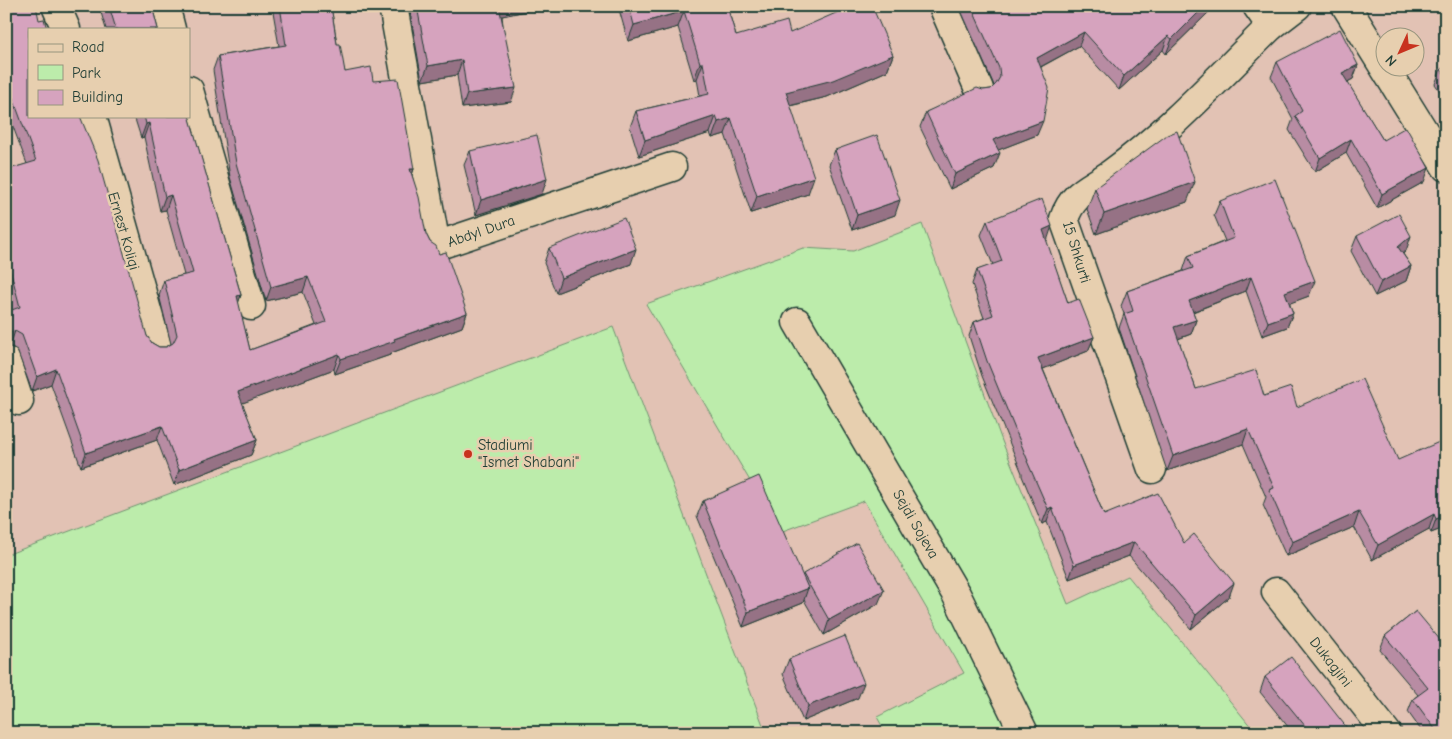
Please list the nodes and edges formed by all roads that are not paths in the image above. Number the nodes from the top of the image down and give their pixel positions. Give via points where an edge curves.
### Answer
1 (56, 6) edge
2 (165, 6) edge
3 (393, 6) edge
4 (943, 6) edge
5 (1297, 6) edge
6 (1346, 6) edge
7 (1264, 16) edge
8 (66, 28) edge
9 (171, 28) edge
10 (979, 89) edge
11 (190, 93) edge
12 (93, 118) edge
13 (672, 167) dead end
14 (1446, 167) edge
15 (251, 306) dead end
16 (798, 322) dead end
17 (157, 346) edge
18 (6, 360) edge
19 (19, 401) dead end
20 (1152, 469) dead end
21 (1276, 592) dead end
22 (1024, 733) edge
23 (1387, 733) edge

1 - 8 street
2 - 9 street
3 - 13 street, Abdyl Dura via 436,246
4 - 10 street
5 - 7 street, 15 Shkurti
6 - 14 street
7 - 20 street, 15 Shkurti via 1151,141 1112,173 1078,195 1068,205 1064,219
11 - 15 street
12 - 17 street, Ernest Koliqi
16 - 22 street, Sejdi Sojeva via 956,594
18 - 19 street
21 - 23 street, Dukagjini

